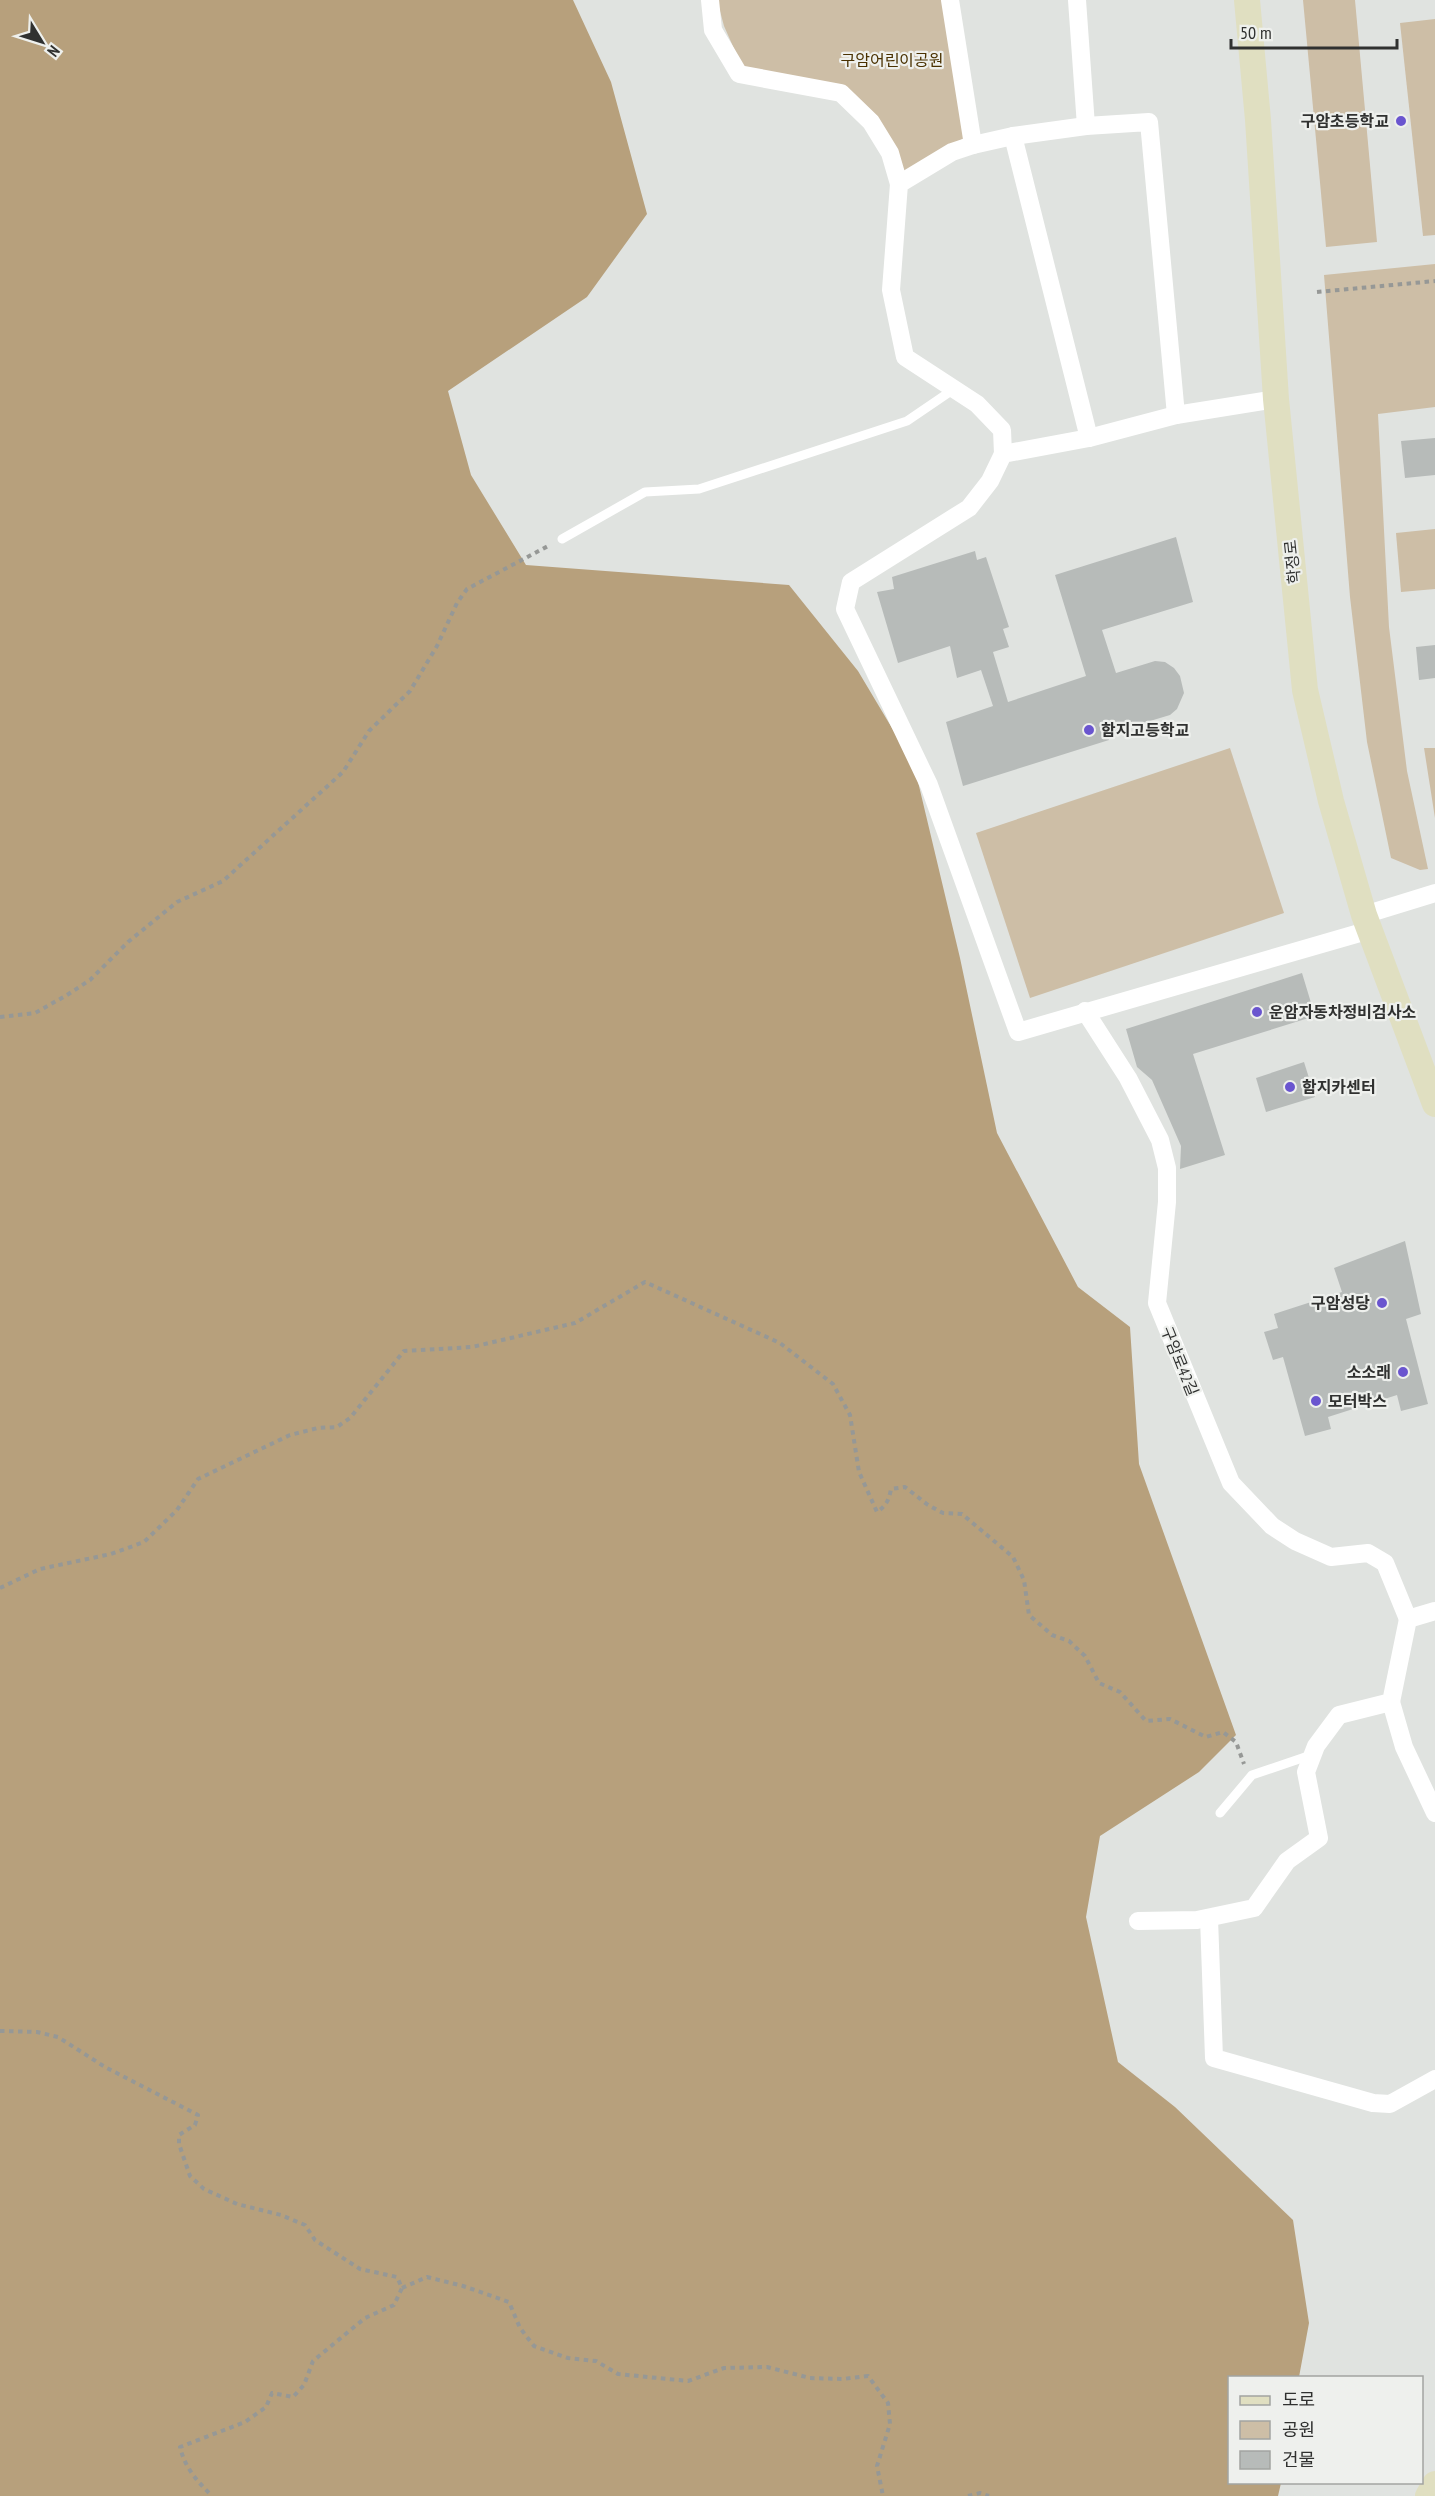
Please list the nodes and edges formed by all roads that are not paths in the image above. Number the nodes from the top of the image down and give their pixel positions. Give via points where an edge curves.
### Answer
1 (710, 0) edge
2 (950, 0) edge
3 (1077, 0) edge
4 (1246, 0) edge
5 (1086, 126) junction
6 (1013, 136) junction
7 (973, 145) junction
8 (899, 184) junction
9 (954, 389) junction
10 (1276, 399) junction
11 (1176, 415) junction
12 (1089, 438) junction
13 (1004, 454) junction
14 (562, 539) road end
15 (1435, 893) edge
16 (1367, 923) junction
17 (1085, 1011) junction
18 (1435, 1104) edge
19 (1435, 1611) edge
20 (1408, 1619) junction
21 (1391, 1702) junction
22 (1312, 1755) junction
23 (1434, 1810) edge
24 (1220, 1813) dead end
25 (1209, 1918) junction
26 (1138, 1921) dead end
27 (1435, 2079) edge
28 (1435, 2484) edge
29 (1428, 2496) edge

1 - 8 street via 713,30 738,74 841,93 871,122 890,153
2 - 7 street
3 - 5 street
4 - 10 main road, 학정로
5 - 6 street
5 - 11 street via 1149,123
6 - 7 street
6 - 12 street
7 - 8 street via 952,152
8 - 9 street via 891,290 905,357
9 - 13 street via 977,404 1002,430
9 - 14 lane via 907,421 699,489 645,492
10 - 11 street
10 - 16 main road, 학정로 via 1305,690 1331,801
11 - 12 street
12 - 13 street
13 - 17 street via 969,508 851,582 845,609 929,784 1018,1032
15 - 16 street
16 - 17 street
16 - 18 main road, 학정로
17 - 20 street, 구암로42길 via 1128,1078 1160,1140 1167,1168 1167,1202 1157,1303 1231,1483 1272,1526 1295,1541 1331,1557 1368,1553 1385,1563
19 - 20 street
20 - 21 street
21 - 22 street via 1339,1715
21 - 23 street via 1404,1747
22 - 24 lane via 1252,1775
22 - 25 street via 1306,1772 1319,1838 1287,1862 1254,1908
25 - 26 street
25 - 27 street via 1214,2058 1373,2103 1390,2104
28 - 29 main road

